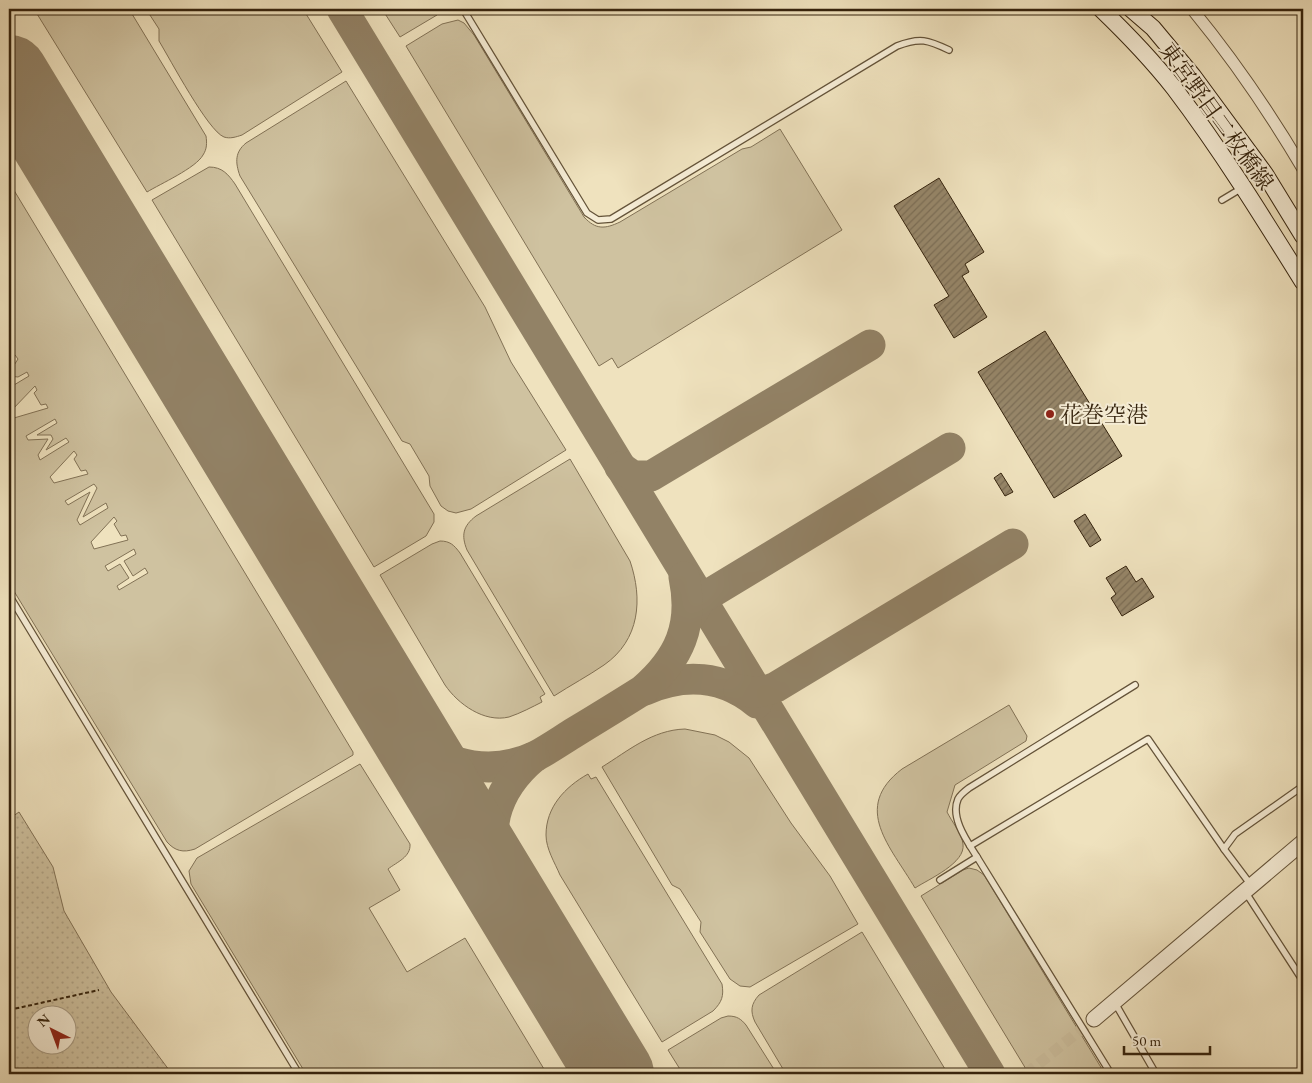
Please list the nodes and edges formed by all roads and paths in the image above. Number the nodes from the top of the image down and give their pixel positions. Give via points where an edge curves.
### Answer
1 (463, 9) edge
2 (1101, 9) edge
3 (1131, 9) edge
4 (1192, 9) edge
5 (949, 50) dead end
6 (1303, 169) edge
7 (1244, 187) junction
8 (1222, 200) dead end
9 (1303, 236) edge
10 (1303, 282) edge
11 (9, 595) edge
12 (1135, 686) dead end
13 (1303, 786) edge
14 (1303, 842) edge
15 (970, 846) junction
16 (1224, 849) junction
17 (977, 857) junction
18 (940, 880) dead end
19 (1248, 888) junction
20 (1303, 981) edge
21 (99, 990) dead end
22 (1114, 1002) junction
23 (9, 1010) edge
24 (1094, 1019) tunnel mouth
25 (299, 1074) edge
26 (1111, 1074) edge
27 (1156, 1074) edge

1 - 5 lane via 587,213 598,220 611,220 897,46 926,40
2 - 7 main road, 東宮野目二枚橋線 via 1173,87
3 - 9 main road, 東宮野目二枚橋線 via 1153,28 1193,76 1264,174
4 - 6 street via 1228,54
7 - 8 lane
7 - 10 main road, 東宮野目二枚橋線
11 - 25 lane
12 - 15 lane via 968,788 959,798 955,810
13 - 16 lane via 1235,834
14 - 19 street
15 - 16 lane via 1148,739
15 - 17 lane
16 - 19 lane
17 - 18 lane
17 - 26 lane
19 - 20 lane
19 - 22 street
21 - 23 path
22 - 24 street
22 - 27 lane

